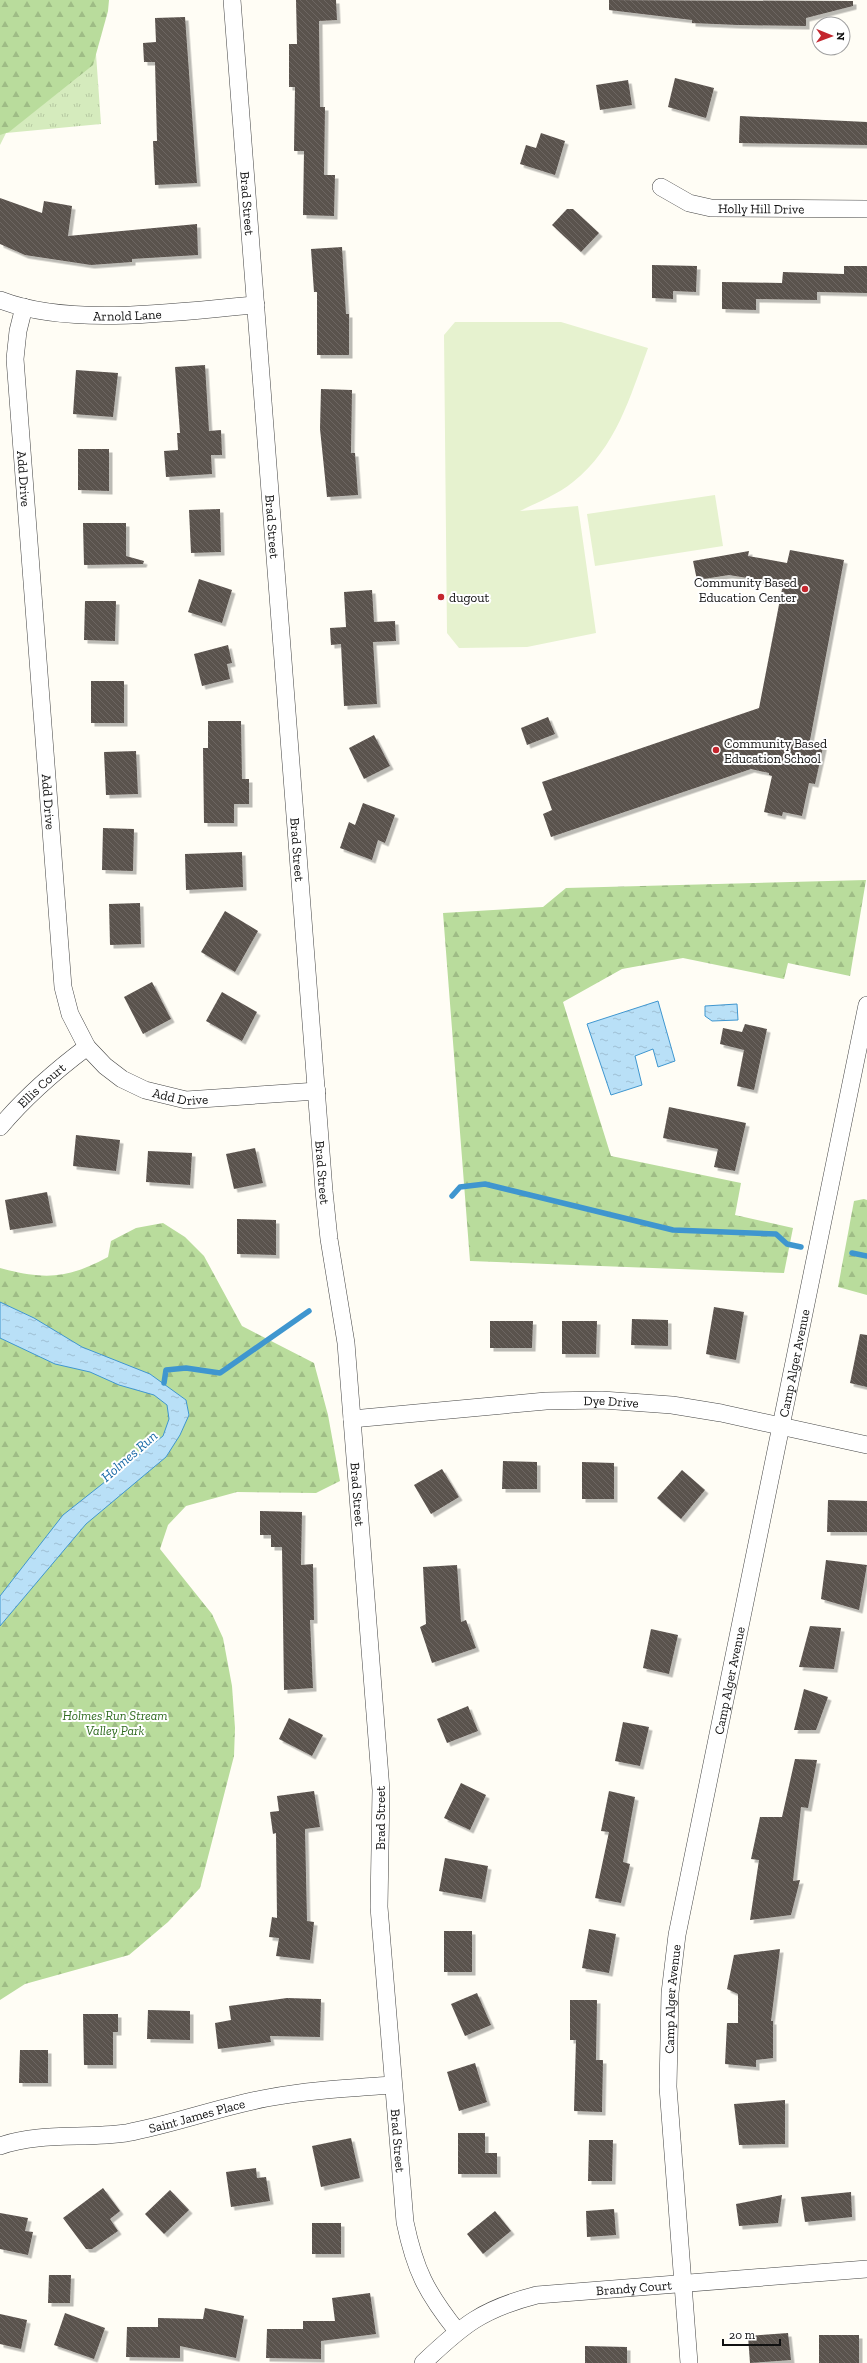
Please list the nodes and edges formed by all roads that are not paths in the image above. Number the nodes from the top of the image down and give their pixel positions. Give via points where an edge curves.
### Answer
1 (232, 0) edge
2 (661, 187) dead end
3 (867, 209) edge
4 (0, 300) edge
5 (256, 305) junction
6 (24, 307) junction
7 (867, 1005) edge
8 (88, 1047) junction
9 (862, 1056) edge
10 (317, 1091) junction
11 (0, 1127) edge
12 (352, 1419) junction
13 (781, 1426) junction
14 (867, 1445) edge
15 (393, 2085) junction
16 (0, 2146) edge
17 (867, 2268) edge
18 (682, 2283) junction
19 (457, 2331) junction
20 (423, 2363) edge
21 (688, 2363) edge

1 - 5 street, Brad Street
2 - 3 street, Holly Hill Drive via 689,203 711,208
4 - 6 street, Arnold Lane
5 - 6 street, Arnold Lane via 107,315 62,314
5 - 10 street, Brad Street
6 - 8 street, Add Drive via 15,359 63,979 70,1014
7 - 9 street, Camp Alger Avenue
8 - 10 street, Add Drive via 105,1066 122,1079 169,1098 186,1100
8 - 11 street, Ellis Court via 24,1099
9 - 13 street, Camp Alger Avenue
10 - 12 street, Brad Street via 329,1240 346,1343
12 - 13 street, Dye Drive via 546,1401 602,1400 672,1405
12 - 15 street, Brad Street via 380,1790 380,1907
13 - 14 street, Dye Drive
13 - 18 street, Camp Alger Avenue via 677,1935 670,1993 668,2087
15 - 16 street, Saint James Place via 331,2089 267,2098 168,2125 123,2133 31,2140
15 - 19 street, Brad Street via 405,2222 412,2255 435,2304
17 - 18 street, Brandy Court
18 - 19 street, Brandy Court via 537,2295 508,2302 482,2314
18 - 21 street, Camp Alger Avenue
19 - 20 street, Brandy Court

